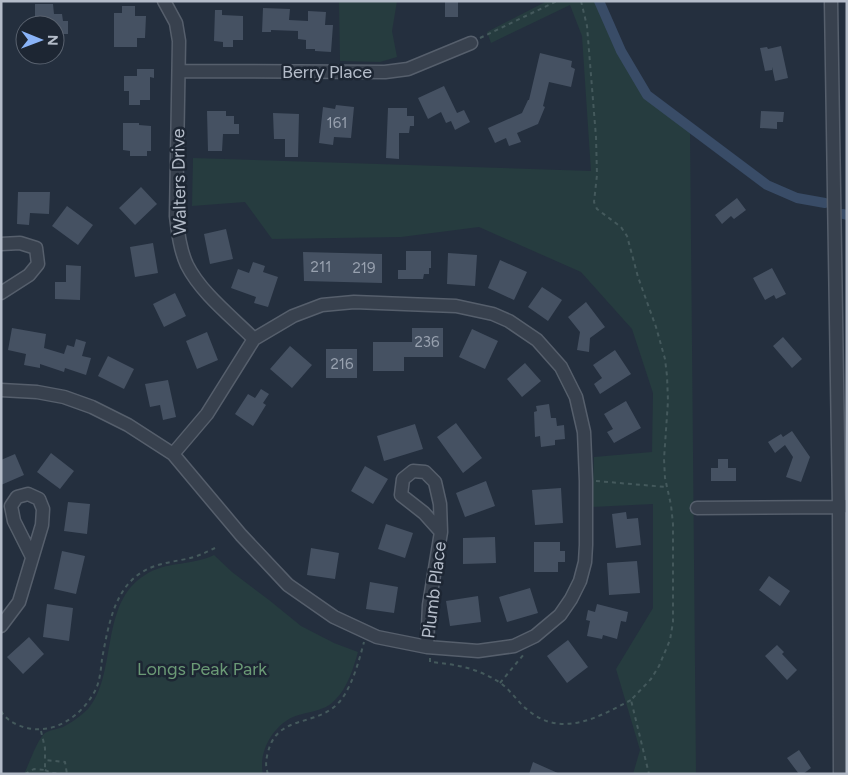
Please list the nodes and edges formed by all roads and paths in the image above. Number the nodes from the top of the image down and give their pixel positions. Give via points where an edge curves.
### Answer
1 (164, 1) edge
2 (557, 1) edge
3 (581, 1) edge
4 (831, 1) edge
5 (487, 35) dead end
6 (471, 43) dead end
7 (179, 71) junction
8 (1, 244) edge
9 (1, 293) edge
10 (254, 339) junction
11 (1, 390) edge
12 (838, 445) junction
13 (173, 454) junction
14 (847, 456) edge
15 (600, 481) dead end
16 (666, 487) junction
17 (843, 507) edge
18 (697, 508) dead end
19 (441, 532) junction
20 (215, 548) dead end
21 (32, 557) dead end
22 (1, 626) edge
23 (362, 647) dead end
24 (427, 647) junction
25 (525, 653) dead end
26 (430, 662) dead end
27 (500, 683) junction
28 (632, 700) junction
29 (1, 711) edge
30 (41, 731) junction
31 (45, 760) junction
32 (44, 770) junction
33 (25, 774) edge
34 (65, 774) edge
35 (268, 774) edge
36 (649, 774) edge
37 (840, 774) edge

1 - 7 street, Walters Drive via 176,23
2 - 5 path
3 - 16 path via 587,26 596,137 598,175 594,202 597,209 621,227 626,236 665,359 668,391 664,459
4 - 12 street
6 - 7 street, Berry Place via 408,69 385,72
7 - 10 street, Walters Drive via 176,216 180,241 187,265 206,293
8 - 9 street via 20,243 36,248 38,264 29,275
10 - 13 street via 207,414
10 - 24 street via 293,316 322,306 354,302 456,306 509,321 538,340 561,368 576,397 584,432 586,545 580,581 560,616 547,628 514,646 478,651
11 - 13 street via 36,392 74,400 128,425
12 - 14 street
12 - 17 street
13 - 24 street via 288,585 334,617 377,637
15 - 16 path
16 - 28 path via 673,524 673,622 670,640 659,666
17 - 18 street
17 - 37 street
19 - 19 street, Plumb Place via 435,482 424,472 413,472 403,479 401,495
19 - 24 street, Plumb Place via 428,605
20 - 30 path via 187,559 154,566 131,580 122,591 114,611 96,687 88,702 76,715 56,727
21 - 22 street via 19,602
23 - 35 path via 346,695 317,718 297,721 282,729 270,743 265,764
25 - 27 path
26 - 27 path via 472,668
27 - 28 path via 540,720 555,724 572,724 600,717
28 - 36 path
29 - 30 path via 13,723 28,730
30 - 31 path
31 - 32 path
31 - 34 path via 65,762
32 - 33 path via 34,769
32 - 34 path

